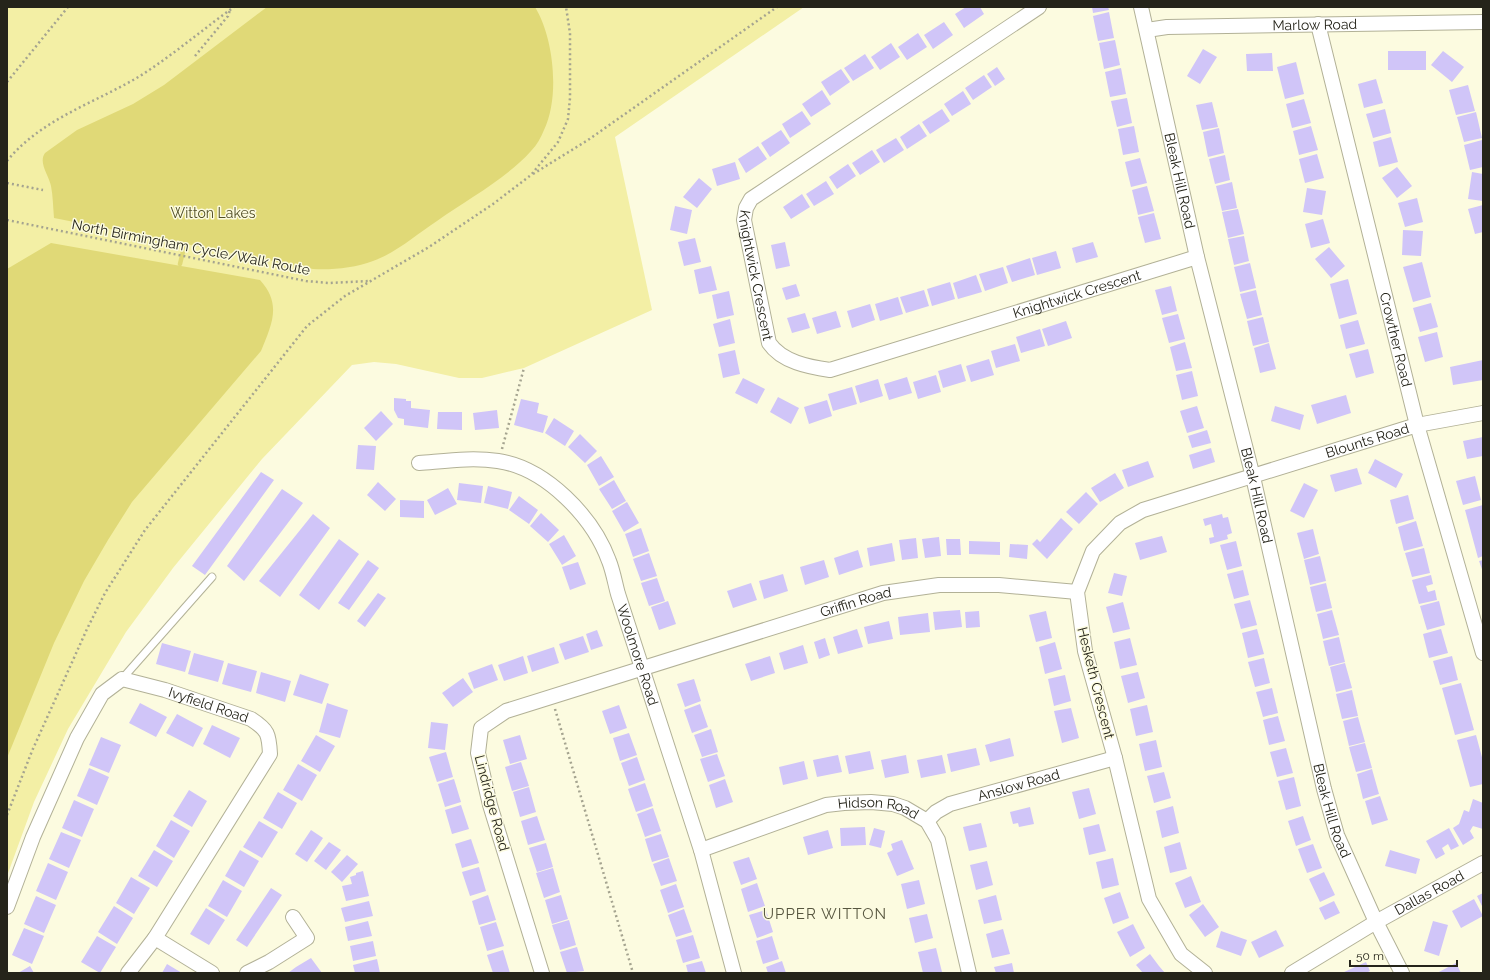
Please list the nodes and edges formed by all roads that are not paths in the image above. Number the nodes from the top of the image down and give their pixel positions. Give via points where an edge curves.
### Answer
1 (1039, 7) edge
2 (1142, 7) edge
3 (1483, 23) edge
4 (1318, 24) junction
5 (1146, 30) junction
6 (1197, 257) junction
7 (1483, 413) edge
8 (1417, 425) junction
9 (419, 463) dead end
10 (1253, 477) junction
11 (212, 577) dead end
12 (1077, 592) junction
13 (1483, 653) edge
14 (642, 668) junction
15 (122, 679) junction
16 (1115, 758) junction
17 (927, 821) junction
18 (701, 850) junction
19 (1483, 863) edge
20 (7, 907) edge
21 (293, 917) dead end
22 (1376, 922) junction
23 (155, 938) junction
24 (128, 973) edge
25 (212, 973) edge
26 (247, 973) edge
27 (542, 973) edge
28 (734, 973) edge
29 (969, 973) edge
30 (1205, 973) edge
31 (1292, 973) edge
32 (1402, 973) edge

1 - 6 street, Knightwick Crescent via 751,199 744,220 773,348 807,367 830,370
2 - 5 street, Bleak Hill Road
3 - 4 street, Marlow Road
4 - 5 street, Marlow Road via 1168,27
4 - 8 street, Crowther Road
5 - 6 street, Bleak Hill Road
6 - 10 street, Bleak Hill Road
7 - 8 street, Blounts Road
8 - 10 street, Blounts Road
8 - 13 street, Crowther Road
9 - 14 street, Woolmore Road via 474,459 499,461 533,472 547,480 581,514 609,561
10 - 12 street, Hesketh Crescent via 1143,510 1120,523 1093,551
10 - 22 street, Bleak Hill Road via 1324,789 1337,835
11 - 15 lane
12 - 14 street, Griffin Road via 999,585 939,585 883,593
12 - 16 street, Hesketh Crescent via 1085,651
14 - 18 street, Woolmore Road
14 - 27 street, Lindridge Road via 506,711 481,728 478,753 490,805
15 - 20 street via 102,694 77,738 33,837
15 - 23 street, Ivyfield Road via 165,690 251,719 260,725 269,737 270,754
16 - 17 street, Anslow Road via 950,804
16 - 30 street, Hesketh Crescent via 1148,899 1181,954
17 - 18 street, Hidson Road via 916,813 893,804 826,804
17 - 29 street, Hidson Road via 938,840
18 - 28 street, Woolmore Road
19 - 22 street, Dallas Road
21 - 26 street via 307,938
22 - 31 street
22 - 32 street, Bleak Hill Road
23 - 24 street, Ivyfield Road
23 - 25 street

